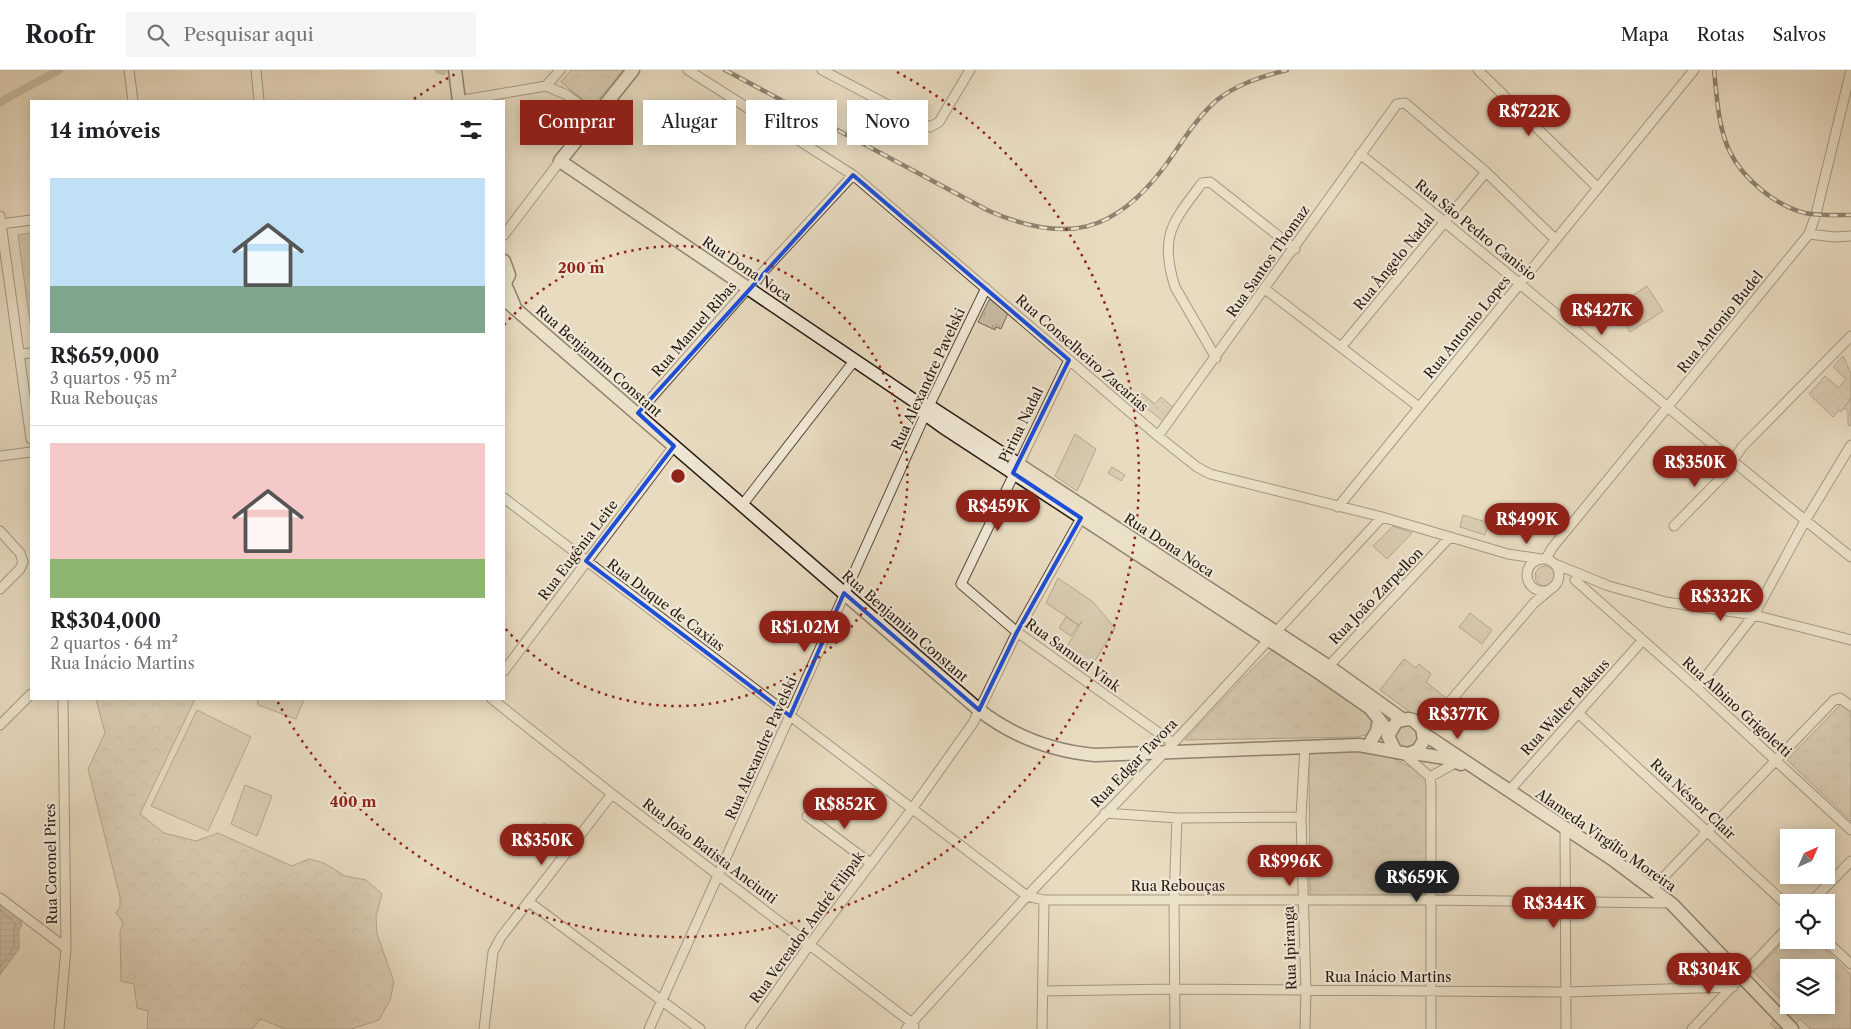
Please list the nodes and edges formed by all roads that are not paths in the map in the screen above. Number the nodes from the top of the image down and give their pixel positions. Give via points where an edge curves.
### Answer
1 (129, 70) edge
2 (256, 70) edge
3 (455, 70) edge
4 (560, 70) edge
5 (633, 70) edge
6 (688, 70) edge
7 (822, 70) edge
8 (970, 70) edge
9 (1478, 70) edge
10 (1694, 70) edge
11 (1851, 70) edge
12 (546, 86) junction
13 (133, 100) edge
14 (259, 100) edge
15 (459, 100) edge
16 (465, 100) edge
17 (573, 100) edge
18 (608, 100) edge
19 (572, 145) edge
20 (1360, 154) junction
21 (560, 161) junction
22 (1486, 172) junction
23 (853, 175) junction
24 (1597, 187) junction
25 (1, 220) edge
26 (30, 220) edge
27 (1445, 221) junction
28 (505, 233) edge
29 (1809, 234) junction
30 (1851, 236) edge
31 (1554, 240) junction
32 (1295, 249) junction
33 (505, 263) edge
34 (505, 281) edge
35 (1520, 284) junction
36 (505, 286) edge
37 (749, 287) junction
38 (986, 288) junction
39 (1265, 289) junction
40 (505, 300) edge
41 (517, 309) junction
42 (1851, 336) edge
43 (1342, 346) junction
44 (30, 353) edge
45 (19, 354) junction
46 (1216, 358) junction
47 (1069, 360) junction
48 (854, 361) junction
49 (1419, 406) junction
50 (1670, 407) junction
51 (927, 410) junction
52 (638, 414) junction
53 (30, 432) edge
54 (1158, 436) junction
55 (674, 446) junction
56 (1851, 446) edge
57 (30, 452) edge
58 (0, 456) edge
59 (1732, 462) junction
60 (1016, 468) junction
61 (505, 499) edge
62 (742, 504) junction
63 (1338, 508) junction
64 (1084, 513) junction
65 (1382, 517) junction
66 (1805, 520) junction
67 (1674, 526) dead end
68 (0, 531) edge
69 (1450, 538) junction
70 (1508, 554) junction
71 (1851, 557) edge
72 (1544, 559) junction
73 (586, 561) junction
74 (1555, 564) junction
75 (1528, 574) junction
76 (1575, 580) junction
77 (1598, 582) junction
78 (961, 584) joint
79 (1532, 585) junction
80 (1555, 585) junction
81 (1609, 586) junction
82 (0, 589) edge
83 (844, 593) junction
84 (1534, 603) junction
85 (1604, 605) junction
86 (1754, 616) junction
87 (1017, 632) junction
88 (1271, 636) junction
89 (1851, 640) edge
90 (1642, 641) junction
91 (505, 670) edge
92 (1325, 670) junction
93 (1697, 688) junction
94 (30, 695) edge
95 (63, 700) edge
96 (493, 700) edge
97 (1848, 703) edge
98 (979, 710) junction
99 (1578, 713) junction
100 (790, 716) junction
101 (1402, 719) junction
102 (1379, 720) junction
103 (0, 725) edge
104 (1423, 731) junction
105 (1389, 734) junction
106 (1365, 743) junction
107 (1305, 746) junction
108 (1169, 747) junction
109 (1404, 753) junction
110 (1775, 760) junction
111 (1457, 762) junction
112 (1478, 770) junction
113 (1430, 776) junction
114 (1509, 791) junction
115 (612, 794) junction
116 (912, 809) junction
117 (1105, 814) junction
118 (807, 816) dead end
119 (1301, 816) junction
120 (1177, 818) junction
121 (1565, 829) junction
122 (1851, 830) edge
123 (1707, 831) junction
124 (1851, 861) edge
125 (869, 862) junction
126 (719, 875) junction
127 (1652, 889) junction
128 (1819, 894) edge
129 (1027, 896) junction
130 (0, 898) edge
131 (1780, 899) edge
132 (1044, 900) junction
133 (1174, 900) junction
134 (1302, 900) junction
135 (1429, 900) junction
136 (529, 902) junction
137 (1566, 902) junction
138 (1672, 904) junction
139 (1780, 936) edge
140 (810, 944) junction
141 (66, 948) junction
142 (1835, 949) edge
143 (1851, 964) edge
144 (1743, 976) junction
145 (1733, 987) junction
146 (1175, 989) junction
147 (1306, 990) junction
148 (1043, 991) junction
149 (1431, 991) junction
150 (1565, 992) junction
151 (662, 1001) junction
152 (911, 1027) edge
153 (59, 1029) edge
154 (484, 1029) edge
155 (649, 1029) edge
156 (700, 1029) edge
157 (750, 1029) edge
158 (1042, 1029) edge
159 (1175, 1029) edge
160 (1305, 1029) edge
161 (1430, 1029) edge
162 (1566, 1029) edge
163 (1692, 1029) edge
164 (1792, 1029) edge

1 - 13 street
2 - 14 street
3 - 15 main road
4 - 12 street
5 - 18 main road
6 - 23 street, Rua Conselheiro Zacarias
7 - 8 street via 930,127 935,125
9 - 24 street
10 - 24 street, Rua Antonio Lopes
11 - 29 street, Rua Antonio Budel
12 - 16 street
12 - 17 street
19 - 21 main road
20 - 22 street, Rua Santos Thomaz via 1397,104 1405,103
20 - 27 street, Rua São Pedro Canisio
20 - 32 street, Rua Santos Thomaz
21 - 28 street
21 - 37 main road, Rua Dona Noca
22 - 27 street, Rua Ângelo Nadal
22 - 31 street
23 - 37 street, Rua Manuel Ribas
23 - 38 street, Rua Conselheiro Zacarias
24 - 31 street, Rua Antonio Lopes
25 - 26 street
25 - 45 street
27 - 35 street, Rua São Pedro Canisio
27 - 43 street, Rua Ângelo Nadal
29 - 30 street
29 - 50 street, Rua Antonio Budel
31 - 35 street, Rua Antonio Lopes
32 - 39 street, Rua Santos Thomaz
32 - 46 street via 1210,182 1202,183 1178,216 1168,241 1175,288
33 - 34 main road via 509,269
35 - 49 street, Rua Antonio Lopes
35 - 50 street, Rua São Pedro Canisio
36 - 41 main road, Rua Benjamim Constant
37 - 48 main road, Rua Dona Noca
37 - 52 street, Rua Manuel Ribas
38 - 47 street, Rua Conselheiro Zacarias
38 - 51 street, Rua Alexandre Pavelski
39 - 43 street
39 - 46 street, Rua Santos Thomaz
40 - 41 main road, Rua Benjamim Constant
41 - 52 main road, Rua Benjamim Constant
42 - 59 street via 1742,447
43 - 49 street
44 - 45 street
45 - 53 street
46 - 54 street, Rua Santos Thomaz
47 - 54 street, Rua Conselheiro Zacarias
47 - 60 street, Pirina Nadal
48 - 51 main road, Rua Dona Noca
48 - 62 street
49 - 63 street, Rua Antonio Lopes
50 - 59 street, Rua São Pedro Canisio
50 - 72 street, Rua Antonio Budel
51 - 60 main road, Rua Dona Noca
51 - 83 street, Rua Alexandre Pavelski
52 - 55 main road, Rua Benjamim Constant
54 - 63 street, Rua Conselheiro Zacarias via 1210,474
55 - 62 main road, Rua Benjamim Constant
55 - 73 street, Rua Eugênia Leite
56 - 66 street
57 - 58 street
59 - 66 street, Rua São Pedro Canisio
59 - 67 street via 1723,476
60 - 64 main road, Rua Dona Noca
60 - 78 street, Pirina Nadal
61 - 73 street, Rua Duque de Caxias
62 - 83 main road, Rua Benjamim Constant
63 - 65 street, Rua Conselheiro Zacarias
64 - 87 street, Rua Vereador André Filipak
64 - 88 main road, Rua Dona Noca
65 - 69 street, Rua Conselheiro Zacarias
65 - 88 street, Rua Edgar Tavora
66 - 71 street, Rua São Pedro Canisio
66 - 86 street
68 - 82 street via 20,553 23,562
69 - 70 street, Rua Conselheiro Zacarias
69 - 92 street, Rua João Zarpellon
70 - 72 street, Rua Conselheiro Zacarias
70 - 75 street, Rua Conselheiro Zacarias via 1524,566
72 - 74 street
72 - 75 street via 1532,564
73 - 91 street, Rua Eugênia Leite
73 - 100 street, Rua Duque de Caxias
74 - 77 street
74 - 80 street via 1559,574
75 - 79 street
76 - 77 street
76 - 80 street
76 - 85 street, Rua Albino Grigoletti
77 - 81 street
78 - 87 street, Rua Samuel Vink
79 - 80 street via 1544,591
79 - 84 street
80 - 84 street
81 - 85 street via 1604,593
81 - 86 street via 1666,602
83 - 98 main road, Rua Benjamim Constant
83 - 100 street, Rua Alexandre Pavelski
84 - 104 street
85 - 90 street, Rua Albino Grigoletti
86 - 89 street
86 - 93 street
87 - 98 street, Rua Vereador André Filipak
87 - 108 street, Rua Samuel Vink
88 - 92 main road, Rua Dona Noca
88 - 108 street, Rua Edgar Tavora
90 - 93 street, Rua Albino Grigoletti
90 - 99 street, Rua Walter Bakaus
92 - 101 main road, Rua Dona Noca
92 - 102 main road, Rua Dona Noca via 1370,708
93 - 110 street, Rua Albino Grigoletti
94 - 103 street
95 - 141 street, Rua Coronel Pires
96 - 115 street, Rua João Batista Anciutti
97 - 110 street via 1840,698 1834,700
98 - 108 main road, Rua Benjamim Constant via 1018,735 1071,753
98 - 116 street, Rua Vereador André Filipak
99 - 114 street, Rua Walter Bakaus
99 - 123 street, Rua Néstor Clair
100 - 116 street, Rua Duque de Caxias
100 - 126 street, Rua Alexandre Pavelski
101 - 104 main road via 1414,720
101 - 105 main road via 1392,726
102 - 105 main road, Rua Dona Noca
102 - 106 main road via 1377,731
104 - 109 main road via 1422,746
104 - 112 main road, Alameda Virgílio Moreira
105 - 106 main road, Rua Benjamim Constant
105 - 109 main road
106 - 107 main road, Rua Benjamim Constant
106 - 109 main road, Rua Benjamim Constant
107 - 108 main road, Rua Benjamim Constant
107 - 119 street, Rua Ipiranga
108 - 117 street, Rua Edgar Tavora
109 - 111 main road, Alameda Virgílio Moreira
109 - 113 street
110 - 122 street, Rua Albino Grigoletti
110 - 123 street
111 - 112 main road, Alameda Virgílio Moreira
111 - 113 street
112 - 114 main road, Alameda Virgílio Moreira
113 - 135 street
114 - 121 main road, Alameda Virgílio Moreira
115 - 126 street, Rua João Batista Anciutti
115 - 136 street
116 - 125 street, Rua Vereador André Filipak
116 - 129 street, Rua Duque de Caxias
117 - 120 street
117 - 129 street, Rua Edgar Tavora
118 - 125 street
119 - 120 street
119 - 134 street, Rua Ipiranga
120 - 133 street
121 - 127 main road, Alameda Virgílio Moreira
121 - 137 street
123 - 127 street
123 - 131 street, Rua Néstor Clair
124 - 128 street
125 - 140 street, Rua Vereador André Filipak
126 - 140 street, Rua João Batista Anciutti
126 - 151 street, Rua Alexandre Pavelski
127 - 138 main road, Alameda Virgílio Moreira
129 - 132 street, Rua Rebouças
129 - 152 street, Rua Edgar Tavora
130 - 141 street
132 - 133 street, Rua Rebouças
132 - 148 street
133 - 134 street, Rua Rebouças
133 - 146 street
134 - 135 street, Rua Rebouças
134 - 147 street, Rua Ipiranga
135 - 137 street, Rua Rebouças
135 - 149 street
136 - 151 street
136 - 154 street via 493,952
137 - 138 street, Rua Rebouças
137 - 150 street
138 - 144 main road, Alameda Virgílio Moreira
139 - 144 street
140 - 152 street, Rua João Batista Anciutti
140 - 157 street, Rua Vereador André Filipak
141 - 153 street, Rua Coronel Pires
142 - 143 street
144 - 145 street
144 - 164 main road, Alameda Virgílio Moreira
145 - 150 street, Rua Inácio Martins
145 - 163 street
146 - 147 street, Rua Inácio Martins
146 - 148 street, Rua Inácio Martins
146 - 159 street
147 - 149 street, Rua Inácio Martins
147 - 160 street, Rua Ipiranga
148 - 158 street
149 - 150 street, Rua Inácio Martins
149 - 161 street
150 - 162 street
151 - 155 street, Rua Alexandre Pavelski
151 - 156 street

